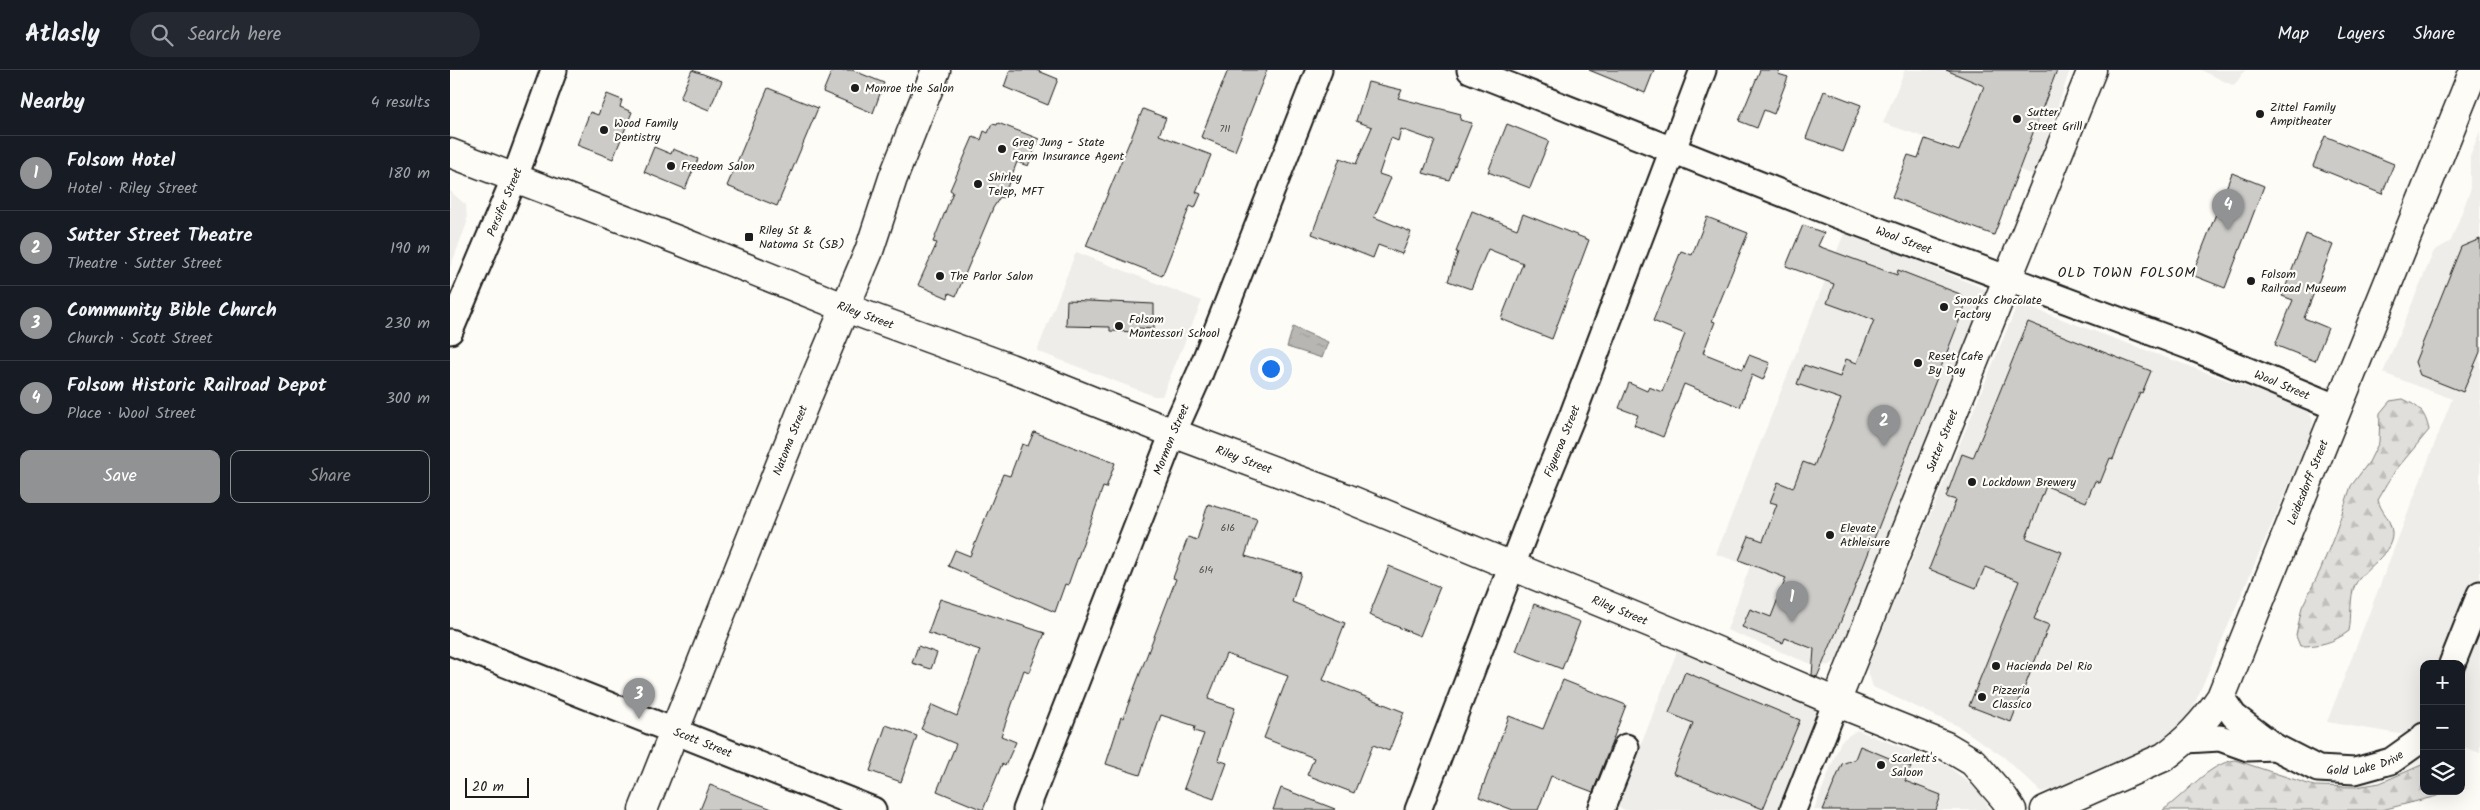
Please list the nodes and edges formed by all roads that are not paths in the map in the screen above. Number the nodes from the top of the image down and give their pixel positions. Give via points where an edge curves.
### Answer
1 (554, 70) edge
2 (936, 70) edge
3 (1319, 70) edge
4 (1470, 70) edge
5 (1703, 70) edge
6 (2092, 70) edge
7 (2474, 70) edge
8 (1672, 150) junction
9 (450, 153) edge
10 (515, 177) junction
11 (2008, 277) junction
12 (846, 308) junction
13 (450, 331) edge
14 (2338, 408) junction
15 (1173, 433) junction
16 (1512, 566) junction
17 (2480, 594) edge
18 (450, 642) edge
19 (2454, 660) edge
20 (2222, 697) junction
21 (1836, 702) junction
22 (675, 731) junction
23 (2186, 740) junction
24 (2420, 740) edge
25 (1626, 747) dead end
26 (2275, 747) junction
27 (643, 810) edge
28 (873, 810) edge
29 (1026, 810) edge
30 (1418, 810) edge
31 (1601, 810) edge
32 (1793, 810) edge
33 (2012, 810) edge
34 (2045, 810) edge

1 - 10 street, Persifer Street
2 - 12 main road, Natoma Street
3 - 15 street, Mormon Street via 1204,363
4 - 8 street, Wool Street
5 - 8 street, Figueroa Street
6 - 11 main road, Sutter Street
7 - 14 main road, Leidesdorff Street
8 - 11 street, Wool Street
8 - 16 street, Figueroa Street via 1574,414
9 - 10 main road, Riley Street
10 - 12 main road, Riley Street
10 - 13 street, Persifer Street
11 - 14 street, Wool Street
11 - 21 main road, Sutter Street
12 - 15 main road, Riley Street
12 - 22 main road, Natoma Street via 806,400
14 - 20 main road, Leidesdorff Street
15 - 16 main road, Riley Street via 1344,497
15 - 29 street, Mormon Street
16 - 21 main road, Riley Street
16 - 30 street, Figueroa Street
17 - 19 street
18 - 22 street, Scott Street
20 - 23 main road, Leidesdorff Street
20 - 26 street, Gold Lake Drive via 2234,716
21 - 32 street, Sutter Street
21 - 33 main road, Riley Street via 1946,746 1973,762
22 - 27 main road, Natoma Street
22 - 28 street, Scott Street
23 - 26 street, Gold Lake Drive via 2220,738 2248,748
23 - 34 main road, Leidesdorff Street via 2153,763
24 - 26 street, Gold Lake Drive via 2391,761 2355,771 2318,769
25 - 31 street

